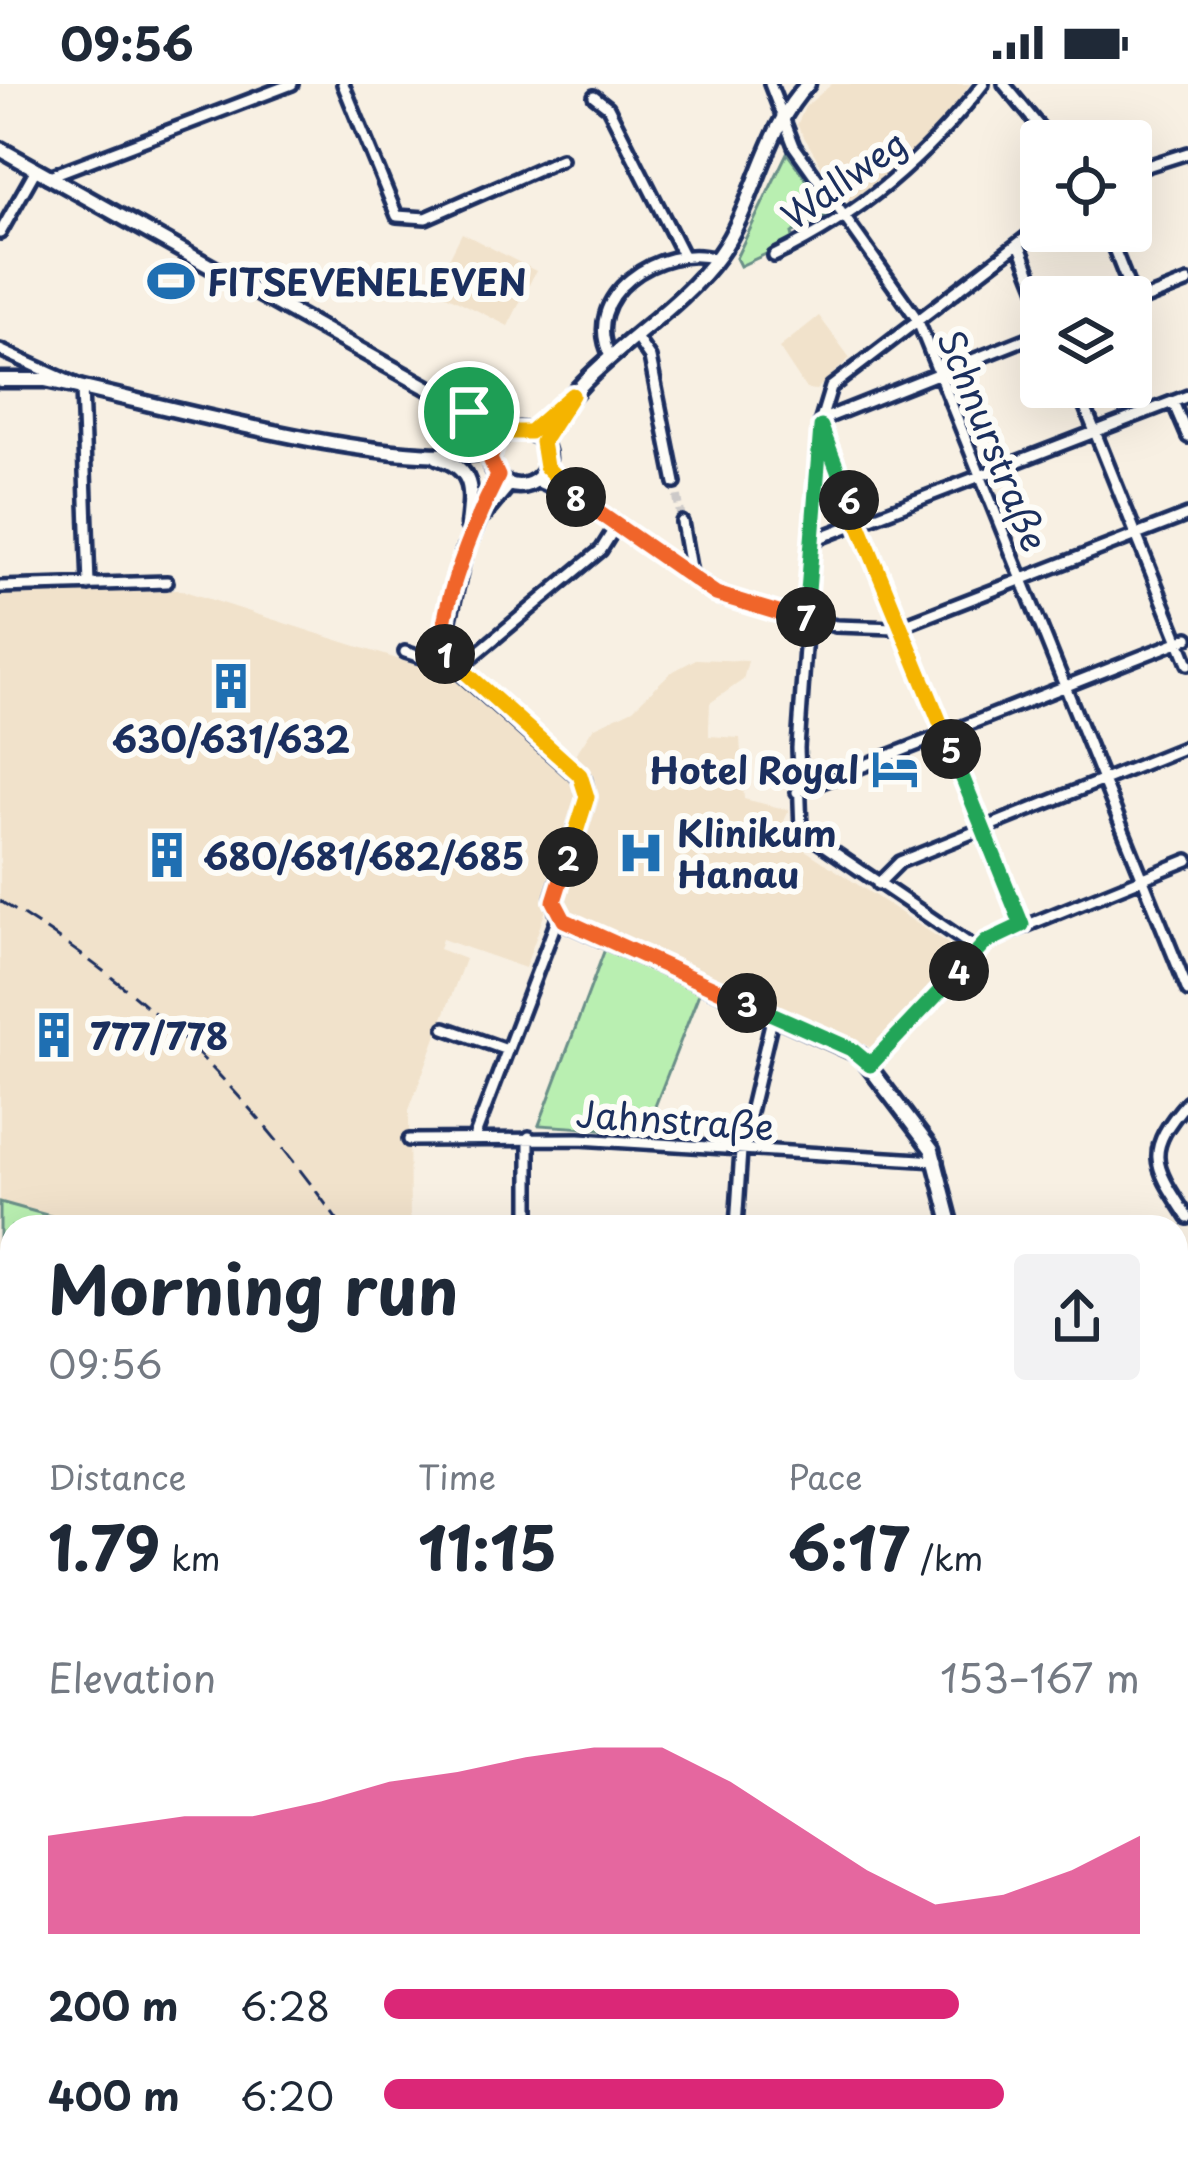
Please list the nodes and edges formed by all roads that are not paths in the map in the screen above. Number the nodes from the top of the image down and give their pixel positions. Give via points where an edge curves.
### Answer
1 (292, 84) edge
2 (343, 84) edge
3 (770, 84) edge
4 (808, 84) edge
5 (983, 84) edge
6 (1004, 84) edge
7 (594, 96) dead end
8 (784, 120) junction
9 (1034, 120) edge
10 (0, 149) edge
11 (1188, 153) edge
12 (560, 159) dead end
13 (1152, 164) edge
14 (41, 174) junction
15 (843, 215) junction
16 (0, 233) edge
17 (1018, 244) joint
18 (683, 255) junction
19 (774, 256) dead end
20 (716, 260) junction
21 (1031, 276) edge
22 (1188, 281) edge
23 (1152, 295) edge
24 (917, 319) junction
25 (635, 336) junction
26 (1020, 341) edge
27 (0, 350) edge
28 (611, 358) junction
29 (31, 361) junction
30 (939, 374) junction
31 (29, 379) junction
32 (0, 380) edge
33 (82, 387) junction
34 (1188, 396) edge
35 (1173, 402) junction
36 (1085, 408) edge
37 (821, 424) junction
38 (1095, 432) junction
39 (536, 437) junction
40 (1188, 437) edge
41 (499, 441) junction
42 (427, 453) junction
43 (546, 467) junction
44 (980, 476) junction
45 (500, 477) junction
46 (536, 481) junction
47 (675, 484) tunnel mouth
48 (578, 499) junction
49 (1188, 515) edge
50 (682, 522) tunnel mouth
51 (858, 523) junction
52 (616, 526) junction
53 (1138, 534) junction
54 (812, 541) junction
55 (466, 544) junction
56 (692, 579) junction
57 (1022, 580) junction
58 (166, 582) dead end
59 (89, 585) junction
60 (0, 587) edge
61 (805, 621) junction
62 (901, 626) junction
63 (1184, 640) edge
64 (405, 652) dead end
65 (1188, 664) edge
66 (458, 669) junction
67 (1064, 687) junction
68 (945, 734) junction
69 (1188, 746) edge
70 (1101, 780) junction
71 (797, 792) junction
72 (982, 828) junction
73 (1188, 860) edge
74 (1142, 879) junction
75 (878, 884) junction
76 (559, 915) junction
77 (1022, 925) junction
78 (978, 950) junction
79 (1188, 991) edge
80 (773, 1015) junction
81 (446, 1028) dead end
82 (507, 1050) junction
83 (870, 1065) junction
84 (1188, 1101) edge
85 (529, 1137) junction
86 (474, 1138) junction
87 (409, 1140) dead end
88 (741, 1150) junction
89 (937, 1161) junction
90 (529, 1215) edge
91 (737, 1215) edge
92 (949, 1215) edge
93 (1186, 1215) edge

1 - 14 street
2 - 12 street via 397,216 426,218
3 - 8 street, Schnurstraße
4 - 8 main road
5 - 15 street, Wallweg via 931,150
6 - 9 street
7 - 18 street via 608,106
8 - 15 street, Schnurstraße
8 - 20 main road
10 - 14 main road
11 - 13 street
14 - 16 street
14 - 41 main road via 469,412
15 - 19 street, Wallweg
15 - 24 street, Schnurstraße
17 - 21 street
17 - 24 street
18 - 20 street
18 - 28 street via 611,296 601,322
20 - 25 main road
22 - 23 street
24 - 30 street, Schnurstraße
24 - 37 street via 831,387
25 - 28 main road
25 - 47 street via 650,358
26 - 30 street
27 - 29 street
28 - 39 main road
29 - 31 street
29 - 33 street
30 - 37 street
30 - 44 street, Schnurstraße
31 - 32 main road
31 - 33 main road
33 - 42 main road
33 - 59 street
34 - 35 street
35 - 38 street
35 - 40 street
36 - 38 street
37 - 51 street
37 - 54 street
38 - 44 street
38 - 53 street
39 - 41 main road
39 - 43 main road
41 - 42 main road
41 - 45 main road
42 - 45 main road
42 - 55 main road via 470,478
43 - 46 main road
43 - 48 street
44 - 51 street
44 - 57 street, Schnurstraße
45 - 46 main road
45 - 55 main road
46 - 48 street
48 - 52 street
49 - 53 street
50 - 56 street
51 - 54 street
51 - 62 street
52 - 56 street
52 - 66 street via 601,550
53 - 57 street
53 - 63 street
54 - 61 street
55 - 66 main road via 443,638
56 - 61 street via 723,598
57 - 62 street
57 - 67 street, Schnurstraße
58 - 59 street
59 - 60 street
61 - 62 street
61 - 71 street
62 - 68 street
63 - 65 street
63 - 67 street
64 - 66 street
66 - 76 main road via 570,764 587,797 554,897
67 - 68 street
67 - 70 street, Schnurstraße
68 - 71 street
68 - 72 street
69 - 70 street
70 - 72 street
70 - 74 street, Schnurstraße
71 - 75 street via 804,835
72 - 75 street via 900,862
72 - 77 street
73 - 74 street
74 - 77 street
74 - 79 street, Schnurstraße
75 - 78 street
76 - 80 main road
76 - 82 street
77 - 78 street
78 - 83 street
80 - 83 main road
80 - 88 street
81 - 82 street
82 - 86 street
83 - 89 main road
84 - 93 street via 1160,1136 1155,1158
85 - 86 street, Jahnstraße
85 - 88 street, Jahnstraße
85 - 90 street
86 - 87 street, Jahnstraße
88 - 89 street, Jahnstraße
88 - 91 street
89 - 92 main road

